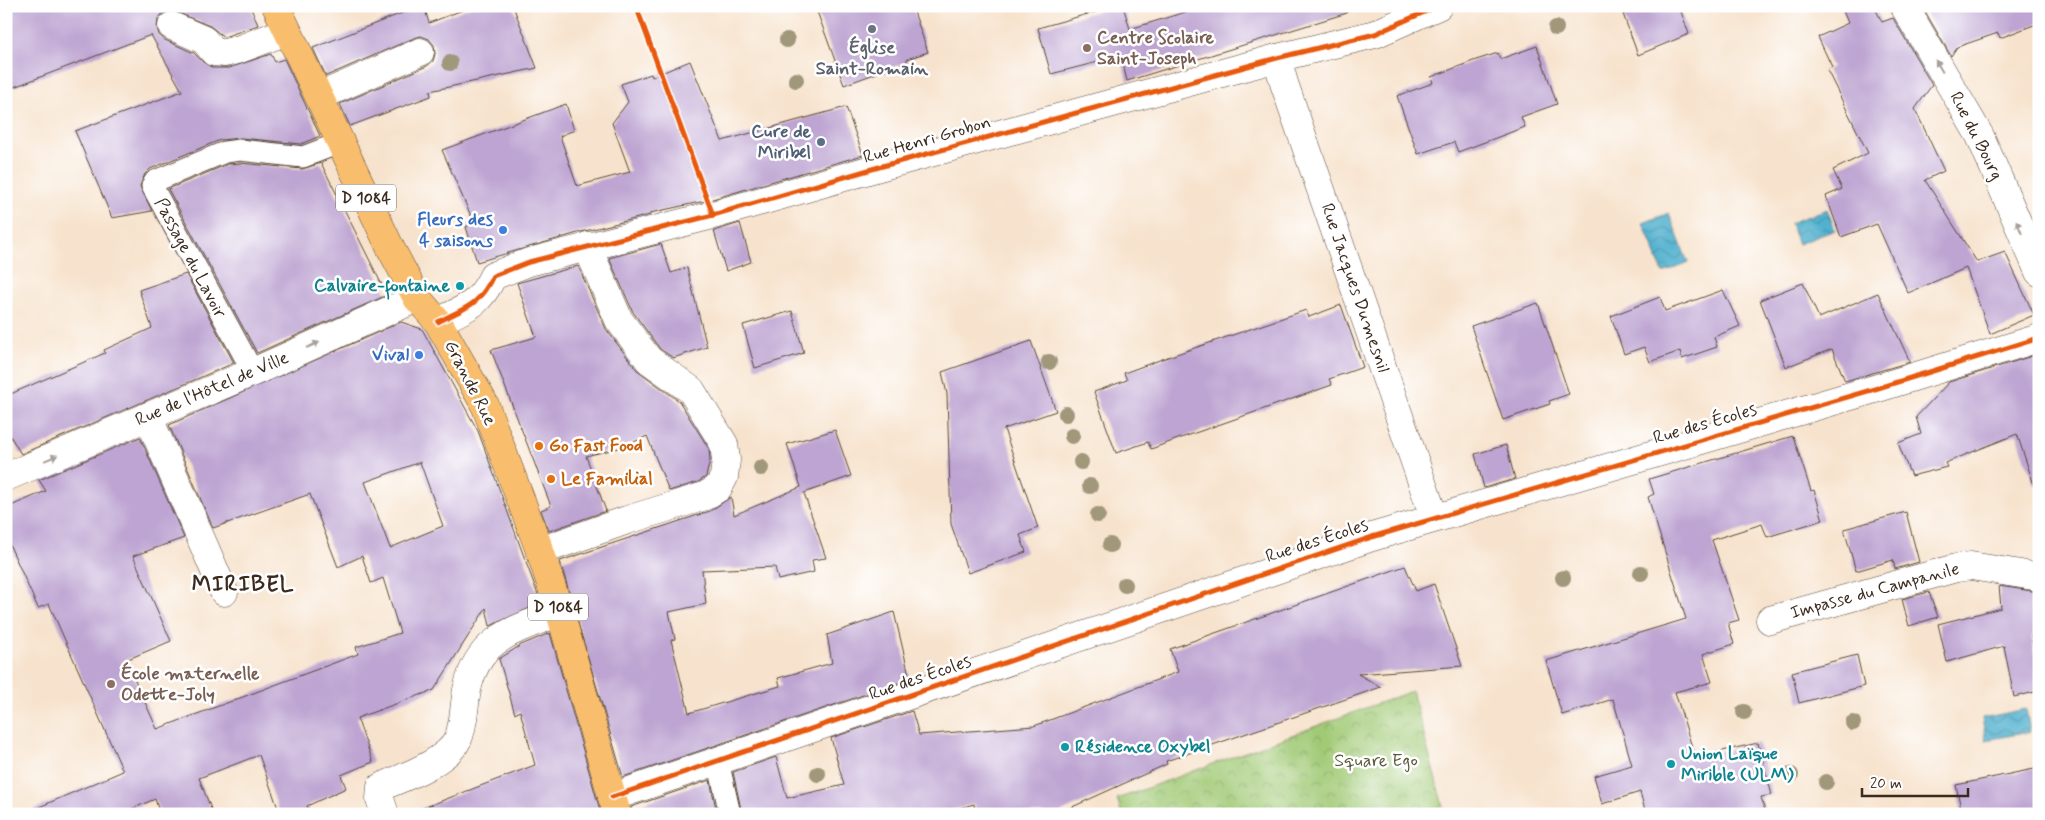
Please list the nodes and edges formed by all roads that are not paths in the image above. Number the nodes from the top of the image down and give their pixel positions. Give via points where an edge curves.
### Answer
1 (276, 6) edge
2 (1438, 6) edge
3 (1904, 6) edge
4 (172, 26) dead end
5 (287, 31) junction
6 (420, 52) dead end
7 (1277, 58) junction
8 (320, 96) junction
9 (339, 143) junction
10 (587, 246) junction
11 (2039, 272) edge
12 (417, 298) junction
13 (438, 322) junction
14 (2039, 338) edge
15 (253, 372) junction
16 (148, 416) junction
17 (6, 477) edge
18 (1434, 517) junction
19 (540, 550) junction
20 (2039, 577) edge
21 (224, 592) dead end
22 (560, 612) junction
23 (1770, 620) dead end
24 (718, 761) junction
25 (614, 806) edge
26 (385, 814) edge
27 (730, 814) edge

1 - 5 main road, Grande Rue / D 1084
2 - 7 street, Rue Henri Grobon via 1375,34
11 -> 3 street, Rue du Bourg via 1980,136
4 - 5 street via 204,40 214,52 225,53
5 - 8 main road, Grande Rue / D 1084
6 - 8 street
7 - 10 street, Rue Henri Grobon via 713,215
7 - 18 street, Rue Jacques Dumesnil
8 - 9 main road, Grande Rue / D 1084
9 - 12 main road, Grande Rue / D 1084
9 - 15 lane, Passage du Lavoir via 303,157 240,150 224,152 155,181 152,186
10 - 13 street, Rue Henri Grobon via 493,276 474,305
10 - 19 street via 619,320 649,360 691,390 724,444 724,477 718,488 706,496
12 - 13 main road, Grande Rue / D 1084
15 -> 12 street, Rue de l'Hôtel de Ville
13 - 19 main road, Grande Rue / D 1084 via 485,405
14 - 18 street, Rue des Écoles
15 - 16 street, Rue de l'Hôtel de Ville
17 -> 16 street, Rue de l'Hôtel de Ville
16 - 21 street
18 - 24 street, Rue des Écoles
19 - 22 main road, Grande Rue / D 1084
20 - 23 street, Impasse du Campanile via 1971,566 1956,568
22 - 25 main road, Grande Rue / D 1084
22 - 26 street via 505,634 481,653 467,688 458,739 443,756 382,787 380,799
24 - 25 street, Rue des Écoles
24 - 27 lane

